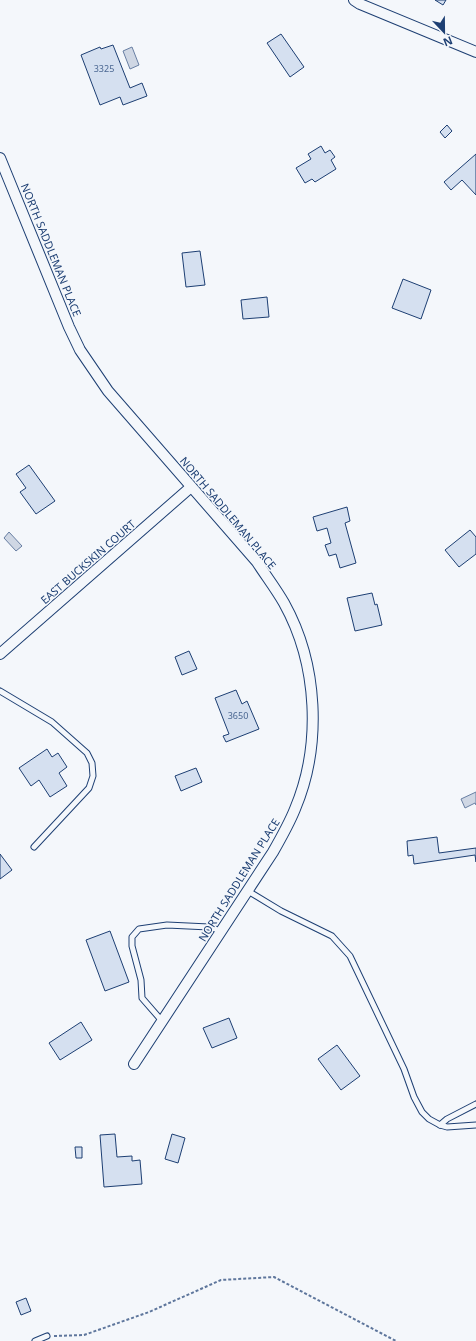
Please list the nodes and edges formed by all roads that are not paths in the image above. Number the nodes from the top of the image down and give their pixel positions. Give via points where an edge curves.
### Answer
1 (354, 0) edge
2 (476, 52) edge
3 (0, 158) edge
4 (191, 487) junction
5 (0, 654) edge
6 (0, 691) edge
7 (34, 848) dead end
8 (248, 891) junction
9 (221, 931) junction
10 (162, 1021) junction
11 (134, 1064) dead end
12 (476, 1104) edge
13 (476, 1125) edge
14 (440, 1126) junction
15 (47, 1336) road end
16 (35, 1341) edge

1 - 2 street
3 - 4 street, NORTH SADDLEMAN PLACE via 80,350 108,391
4 - 5 street, EAST BUCKSKIN COURT
4 - 8 street, NORTH SADDLEMAN PLACE via 272,582 295,626 309,674 312,730 304,785 285,831
6 - 7 lane via 52,722 87,754 92,763 93,776 89,788
8 - 9 street, NORTH SADDLEMAN PLACE
8 - 14 lane via 281,911 332,936 350,956 404,1069 414,1097 422,1112
9 - 10 street, NORTH SADDLEMAN PLACE
9 - 10 lane via 209,927 167,925 139,929 132,937 142,998
10 - 11 street, NORTH SADDLEMAN PLACE
12 - 14 lane via 447,1119
13 - 14 lane
15 - 16 lane

